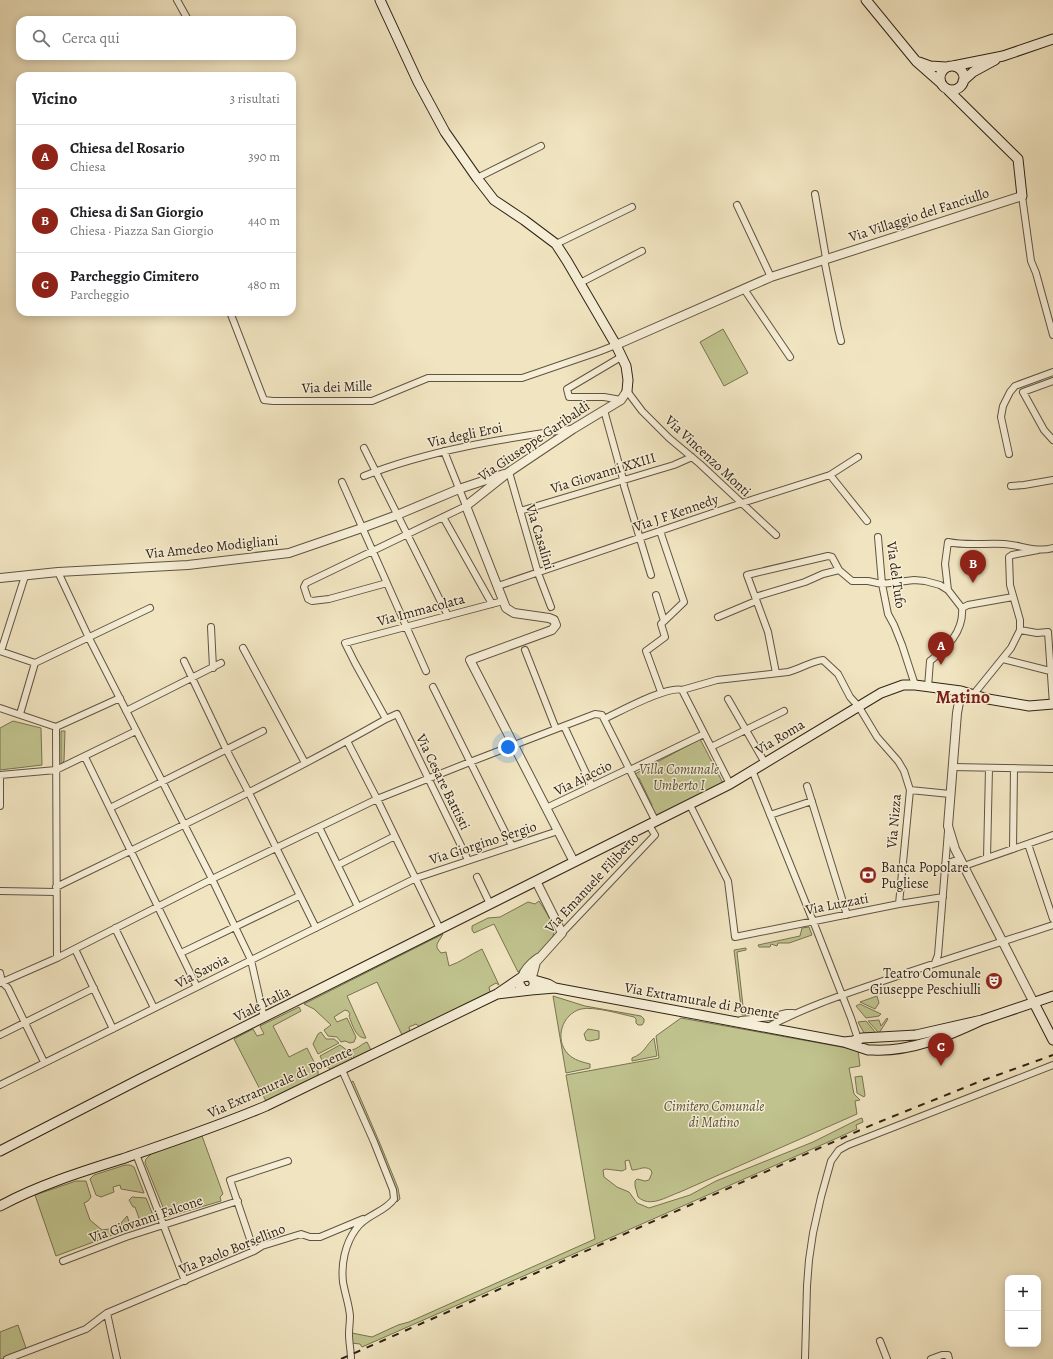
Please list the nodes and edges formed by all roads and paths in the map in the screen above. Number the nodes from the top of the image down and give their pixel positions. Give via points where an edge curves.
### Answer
1 (177, 0) edge
2 (380, 0) edge
3 (866, 0) edge
4 (186, 16) edge
5 (1053, 39) edge
6 (1003, 56) junction
7 (916, 61) junction
8 (950, 67) junction
9 (941, 83) junction
10 (962, 83) junction
11 (948, 90) junction
12 (967, 107) junction
13 (541, 146) dead end
14 (477, 178) junction
15 (815, 194) dead end
16 (1022, 196) junction
17 (737, 205) dead end
18 (632, 207) dead end
19 (556, 244) junction
20 (642, 251) dead end
21 (825, 259) junction
22 (771, 277) junction
23 (580, 282) junction
24 (744, 289) junction
25 (232, 316) edge
26 (1053, 334) edge
27 (841, 341) dead end
28 (616, 345) junction
29 (621, 357) junction
30 (790, 357) dead end
31 (1053, 372) edge
32 (1053, 381) edge
33 (627, 391) junction
34 (621, 400) junction
35 (604, 410) junction
36 (573, 429) junction
37 (1053, 440) edge
38 (364, 448) dead end
39 (444, 451) junction
40 (1009, 454) dead end
41 (692, 457) junction
42 (858, 457) dead end
43 (375, 471) junction
44 (509, 472) junction
45 (830, 475) junction
46 (364, 476) dead end
47 (623, 479) junction
48 (1053, 480) edge
49 (342, 482) dead end
50 (1011, 486) dead end
51 (459, 489) junction
52 (742, 503) junction
53 (466, 506) junction
54 (520, 511) junction
55 (397, 515) junction
56 (443, 517) junction
57 (867, 521) dead end
58 (362, 528) junction
59 (660, 531) junction
60 (407, 535) junction
61 (776, 535) dead end
62 (878, 537) dead end
63 (640, 538) junction
64 (1053, 548) edge
65 (1038, 550) junction
66 (372, 551) junction
67 (839, 570) junction
68 (58, 572) junction
69 (538, 573) junction
70 (651, 575) dead end
71 (25, 576) junction
72 (0, 578) edge
73 (387, 583) junction
74 (882, 584) junction
75 (498, 586) junction
76 (948, 590) junction
77 (656, 595) dead end
78 (1013, 597) junction
79 (756, 599) junction
80 (503, 601) junction
81 (492, 604) junction
82 (551, 607) dead end
83 (150, 608) dead end
84 (962, 608) junction
85 (448, 616) junction
86 (718, 618) dead end
87 (664, 621) junction
88 (211, 627) dead end
89 (406, 627) junction
90 (1020, 630) junction
91 (89, 638) junction
92 (243, 648) dead end
93 (525, 650) dead end
94 (0, 651) edge
95 (1003, 658) junction
96 (184, 662) dead end
97 (35, 663) junction
98 (221, 663) dead end
99 (213, 668) junction
100 (426, 671) dead end
101 (1050, 671) junction
102 (776, 673) junction
103 (192, 678) junction
104 (915, 685) junction
105 (433, 687) dead end
106 (928, 687) junction
107 (682, 690) junction
108 (661, 692) junction
109 (961, 692) junction
110 (973, 695) junction
111 (120, 698) junction
112 (728, 699) dead end
113 (1053, 704) edge
114 (859, 707) junction
115 (0, 708) edge
116 (126, 711) junction
117 (784, 711) dead end
118 (20, 714) junction
119 (386, 719) junction
120 (604, 719) junction
121 (56, 726) junction
122 (564, 726) junction
123 (556, 729) junction
124 (746, 729) junction
125 (136, 731) junction
126 (263, 732) dead end
127 (704, 734) junction
128 (347, 741) junction
129 (513, 745) junction
130 (711, 747) junction
131 (226, 749) junction
132 (85, 756) junction
133 (470, 762) junction
134 (305, 763) junction
135 (765, 763) junction
136 (952, 767) junction
137 (989, 768) junction
138 (1014, 768) junction
139 (1053, 769) edge
140 (56, 770) junction
141 (630, 770) junction
142 (752, 770) junction
143 (0, 775) edge
144 (428, 778) junction
145 (161, 782) junction
146 (730, 784) junction
147 (592, 786) junction
148 (807, 786) dead end
149 (910, 790) junction
150 (249, 792) junction
151 (950, 794) junction
152 (377, 799) junction
153 (812, 801) junction
154 (690, 805) junction
155 (0, 806) edge
156 (110, 808) junction
157 (546, 808) junction
158 (770, 815) junction
159 (653, 823) junction
160 (183, 824) junction
161 (948, 826) junction
162 (319, 827) junction
163 (558, 831) junction
164 (1053, 835) edge
165 (395, 836) junction
166 (1028, 844) junction
167 (512, 846) junction
168 (276, 848) junction
169 (1013, 849) junction
170 (130, 851) junction
171 (987, 858) junction
172 (468, 860) junction
173 (574, 862) junction
174 (963, 864) junction
175 (338, 865) junction
176 (945, 865) junction
177 (477, 877) dead end
178 (416, 878) junction
179 (212, 879) junction
180 (536, 882) junction
181 (56, 889) junction
182 (0, 891) edge
183 (299, 896) junction
184 (943, 897) junction
185 (490, 904) junction
186 (898, 904) junction
187 (158, 906) junction
188 (358, 907) junction
189 (847, 915) junction
190 (1053, 919) edge
191 (813, 921) junction
192 (1053, 925) edge
193 (115, 928) junction
194 (234, 928) junction
195 (316, 928) junction
196 (440, 929) junction
197 (562, 933) junction
198 (1003, 942) junction
199 (75, 949) junction
200 (181, 953) junction
201 (541, 956) junction
202 (57, 958) junction
203 (251, 960) junction
204 (935, 963) junction
205 (0, 973) edge
206 (522, 977) junction
207 (533, 979) junction
208 (1, 982) edge
209 (197, 987) junction
210 (94, 988) junction
211 (555, 988) junction
212 (527, 990) junction
213 (497, 994) junction
214 (842, 995) junction
215 (1053, 996) edge
216 (1034, 1003) junction
217 (154, 1008) junction
218 (793, 1013) junction
219 (765, 1017) junction
220 (264, 1018) junction
221 (982, 1020) junction
222 (736, 1021) junction
223 (24, 1022) junction
224 (763, 1026) junction
225 (113, 1029) junction
226 (0, 1034) edge
227 (1053, 1040) edge
228 (858, 1043) junction
229 (44, 1062) junction
230 (1053, 1066) edge
231 (342, 1070) junction
232 (0, 1085) edge
233 (0, 1151) edge
234 (136, 1154) junction
235 (288, 1161) dead end
236 (238, 1201) junction
237 (0, 1206) edge
238 (366, 1217) junction
239 (163, 1225) junction
240 (254, 1251) junction
241 (62, 1261) dead end
242 (185, 1281) junction
243 (107, 1313) junction
244 (880, 1341) dead end
245 (7, 1359) edge
246 (117, 1359) edge
247 (351, 1359) edge
248 (805, 1359) edge
249 (887, 1359) edge
250 (931, 1359) edge
251 (950, 1359) edge

1 - 4 street
2 - 14 main road via 421,89 445,132
3 - 7 main road
5 - 6 main road
6 - 8 main road
6 - 10 main road via 973,72
7 - 8 main road via 930,66
7 - 9 main road
8 - 9 main road via 944,69 940,76
8 - 10 main road via 957,68 962,74
9 - 11 main road
10 - 11 main road via 956,89
10 - 12 main road via 962,98
11 - 12 main road
12 - 16 main road via 1018,160
13 - 14 street
14 - 19 main road via 494,200
15 - 21 street
16 - 21 street, Via Villaggio del Fanciullo
16 - 26 street via 1031,262
17 - 22 street
18 - 19 street
19 - 23 main road
20 - 23 street
21 - 22 street, Via Villaggio del Fanciullo
21 - 27 street
22 - 24 street, Via Villaggio del Fanciullo
23 - 28 main road
24 - 28 street, Via Villaggio del Fanciullo
24 - 30 street
25 - 28 street, Via dei Mille via 264,400 273,401 372,401 428,378 522,378
28 - 29 main road
29 - 33 main road via 626,366
29 - 34 street via 567,389 569,397 604,397
31 - 40 street via 1015,386 1010,392 1001,417
32 - 37 street via 1023,392 1044,430
33 - 34 street, Via Giuseppe Garibaldi
33 - 41 street, Via Vincenzo Monti via 642,411
34 - 35 street, Via Giuseppe Garibaldi
35 - 36 street, Via Giuseppe Garibaldi
35 - 47 street
36 - 39 street, Via degli Eroi
36 - 44 street, Via Giuseppe Garibaldi
38 - 43 street
39 - 43 street, Via degli Eroi
39 - 51 street
41 - 47 street, Via Giovanni XXIII via 674,465
41 - 52 street, Via Vincenzo Monti
42 - 45 street, Via J F Kennedy
43 - 46 street, Via degli Eroi
43 - 55 street
44 - 51 street, Via Amedeo Modigliani
44 - 53 street, Via Giuseppe Garibaldi
44 - 54 street, Via Casalini
45 - 52 street, Via J F Kennedy
45 - 57 street
47 - 54 street, Via Giovanni XXIII
47 - 63 street
48 - 50 street
49 - 58 street
51 - 53 street
51 - 55 street, Via Amedeo Modigliani
52 - 59 street, Via J F Kennedy
52 - 61 street, Via Vincenzo Monti
53 - 56 street
53 - 75 street
54 - 69 street, Via Casalini
55 - 58 street, Via Amedeo Modigliani
55 - 60 street
56 - 60 street
56 - 81 street
58 - 66 street
58 - 68 street, Via Amedeo Modigliani via 289,553 188,565
59 - 63 street, Via J F Kennedy
59 - 87 street via 684,602
60 - 66 street
60 - 85 street
62 - 74 street, Via del Tufo
63 - 69 street, Via J F Kennedy
63 - 70 street
64 - 65 street
65 - 76 street via 1007,544 948,542 945,564
65 - 78 street via 1009,557
66 - 73 street
66 - 73 street via 306,583 304,587 308,598 312,601 329,599
67 - 74 street via 852,580
67 - 79 street
67 - 79 street via 832,557 828,556 747,575
68 - 71 street, Via Amedeo Modigliani
68 - 91 street
69 - 75 street, Via J F Kennedy
69 - 82 street, Via Casalini
71 - 72 street, Via Amedeo Modigliani
71 - 94 street
73 - 89 street
74 - 76 street via 914,580 940,585
74 - 104 street, Via del Tufo via 888,614 902,645
75 - 80 street
76 - 84 street
77 - 87 street
78 - 84 street
78 - 90 street via 1020,620
79 - 86 street
79 - 102 street via 768,632
80 - 81 street, Via Immacolata
80 - 129 street via 506,608 514,613 549,618 554,620 556,625 552,630 470,660
81 - 85 street, Via Immacolata
83 - 91 street
84 - 106 street via 963,615 956,633 944,650 930,661
85 - 89 street, Via Immacolata
87 - 108 street via 661,624 665,637 646,651
88 - 99 street
89 - 100 street
89 - 119 street, Via Immacolata via 345,642
90 - 95 street
90 - 101 street via 1048,632
91 - 97 street
91 - 111 street
92 - 134 street
93 - 123 street
94 - 97 street
95 - 101 street
95 - 110 street
96 - 103 street
97 - 118 street
98 - 99 street
99 - 103 street
101 - 113 street
102 - 107 street via 717,680
102 - 114 street, Via Nizza via 799,669 823,660 838,674 850,697
103 - 116 street
103 - 131 street
104 - 106 main road, Via Roma
104 - 114 main road, Via Roma via 881,693
105 - 133 street
106 - 109 main road, Via Roma
107 - 108 street via 679,688
107 - 127 street
108 - 120 street
109 - 110 main road, Via Roma
109 - 136 street
110 - 113 main road, Via Roma via 1029,706
111 - 116 street
111 - 121 street
112 - 124 street
114 - 135 main road, Via Roma
114 - 149 street, Via Nizza via 877,737 898,761
115 - 118 street
116 - 125 street
117 - 124 street
118 - 121 street
119 - 128 street
119 - 144 street, Via Cesare Battisti via 397,714
120 - 122 street via 602,715 595,714
120 - 141 street
121 - 140 street
122 - 123 street
122 - 147 street
123 - 129 street
124 - 130 street
124 - 135 street
125 - 132 street
125 - 145 street
126 - 131 street
127 - 130 street
127 - 141 street
128 - 134 street
128 - 152 street
129 - 133 street
129 - 157 street
130 - 146 street
131 - 145 street
131 - 150 street
132 - 140 street
132 - 156 street
133 - 144 street
133 - 167 street
134 - 150 street
135 - 142 main road, Via Roma
136 - 137 street
136 - 151 street
137 - 138 street
137 - 171 street
138 - 139 street
138 - 169 street
140 - 143 street
140 - 181 street
141 - 147 street, Via Ajaccio
141 - 159 street
142 - 146 main road, Via Roma
142 - 158 street
143 - 155 street
144 - 152 street
144 - 172 street, Via Cesare Battisti
145 - 156 street
145 - 160 street
146 - 154 main road, Via Roma
147 - 157 street, Via Ajaccio
148 - 153 street
149 - 151 street
149 - 186 street, Via Nizza
150 - 160 street
150 - 168 street
151 - 161 street
152 - 162 street
152 - 165 street
153 - 158 street
153 - 189 street
154 - 159 main road, Via Roma
154 - 191 street, Via Luzzati via 728,881 735,937
156 - 170 street
157 - 163 street
158 - 191 street
159 - 173 main road, Via Roma
159 - 197 street, Via Emanuele Filiberto via 655,835
160 - 170 street
160 - 179 street
161 - 174 street
161 - 176 street
162 - 168 street
162 - 175 street
163 - 167 street, Via Giorgino Sergio
163 - 173 street
164 - 166 street
165 - 175 street
165 - 178 street
166 - 169 street
166 - 190 street
167 - 172 street, Via Giorgino Sergio
168 - 179 street
168 - 183 street
169 - 171 street
170 - 181 street
170 - 187 street
171 - 174 street
172 - 178 street, Via Giorgino Sergio
173 - 180 main road, Via Roma
174 - 176 street via 954,861
174 - 198 street
175 - 188 street
176 - 184 street
177 - 185 street
178 - 188 street, Via Savoia
178 - 196 street
179 - 187 street
179 - 194 street
180 - 185 main road, Viale Italia
180 - 197 street
181 - 182 street
181 - 202 street
183 - 194 street
183 - 195 street
184 - 186 street, Via Luzzati
184 - 204 street via 938,955
185 - 196 main road, Viale Italia
186 - 189 street, Via Luzzati
187 - 193 street
187 - 200 street
188 - 195 street, Via Savoia
189 - 191 street, Via Luzzati
191 - 214 street
192 - 198 street
193 - 199 street
193 - 217 street
194 - 200 street
194 - 203 street
195 - 203 street, Via Savoia
196 - 220 main road, Viale Italia
197 - 201 street, Via Emanuele Filiberto
198 - 204 street
198 - 216 street
199 - 202 street
199 - 210 street
200 - 209 street
201 - 206 street via 529,965
201 - 207 street via 536,962
202 - 208 street
203 - 209 street, Via Savoia
203 - 220 street
204 - 214 street
205 - 208 street
206 - 207 main road, Via Extramurale di Ponente via 529,976
206 - 212 main road via 519,984
206 - 213 main road, Via Extramurale di Ponente
207 - 211 main road, Via Extramurale di Ponente
207 - 212 main road via 535,984
208 - 223 street via 8,988
209 - 217 street, Via Savoia
210 - 223 street
210 - 225 street
211 - 212 main road, Via Extramurale di Ponente
211 - 222 main road, Via Extramurale di Ponente
212 - 213 main road, Via Extramurale di Ponente
213 - 231 main road, Via Extramurale di Ponente
214 - 218 street
214 - 228 street
215 - 216 main road, Via Extramurale di Ponente
216 - 221 main road, Via Extramurale di Ponente
216 - 227 main road
217 - 225 street, Via Savoia
218 - 219 street
218 - 224 street via 785,1019
219 - 222 street
219 - 224 street via 761,1020
220 - 233 main road, Viale Italia
221 - 228 main road, Via Extramurale di Ponente via 916,1035
221 - 228 main road, Via Extramurale di Ponente via 913,1047 878,1051 868,1050
222 - 224 main road, Via Extramurale di Ponente
223 - 226 street
223 - 229 street
224 - 228 main road, Via Extramurale di Ponente
225 - 229 street, Via Savoia
229 - 232 street, Via Savoia
230 - 248 street via 848,1145 835,1154 820,1197 809,1260
231 - 234 main road, Via Extramurale di Ponente via 229,1122
231 - 238 street, Via Paolo Borsellino via 394,1195 390,1205
234 - 237 main road, Via Extramurale di Ponente via 71,1176
234 - 239 street
235 - 236 street via 230,1180
236 - 239 street, Via Giovanni Falcone
236 - 240 street
238 - 240 street, Via Paolo Borsellino via 320,1237 301,1234
238 - 247 street via 356,1228 344,1256 343,1282 350,1317
239 - 241 street, Via Giovanni Falcone
239 - 242 street
240 - 242 street, Via Paolo Borsellino
242 - 243 street, Via Paolo Borsellino
243 - 245 street, Via Paolo Borsellino via 86,1329
243 - 246 street
244 - 249 street
250 - 251 street via 942,1354 948,1355

